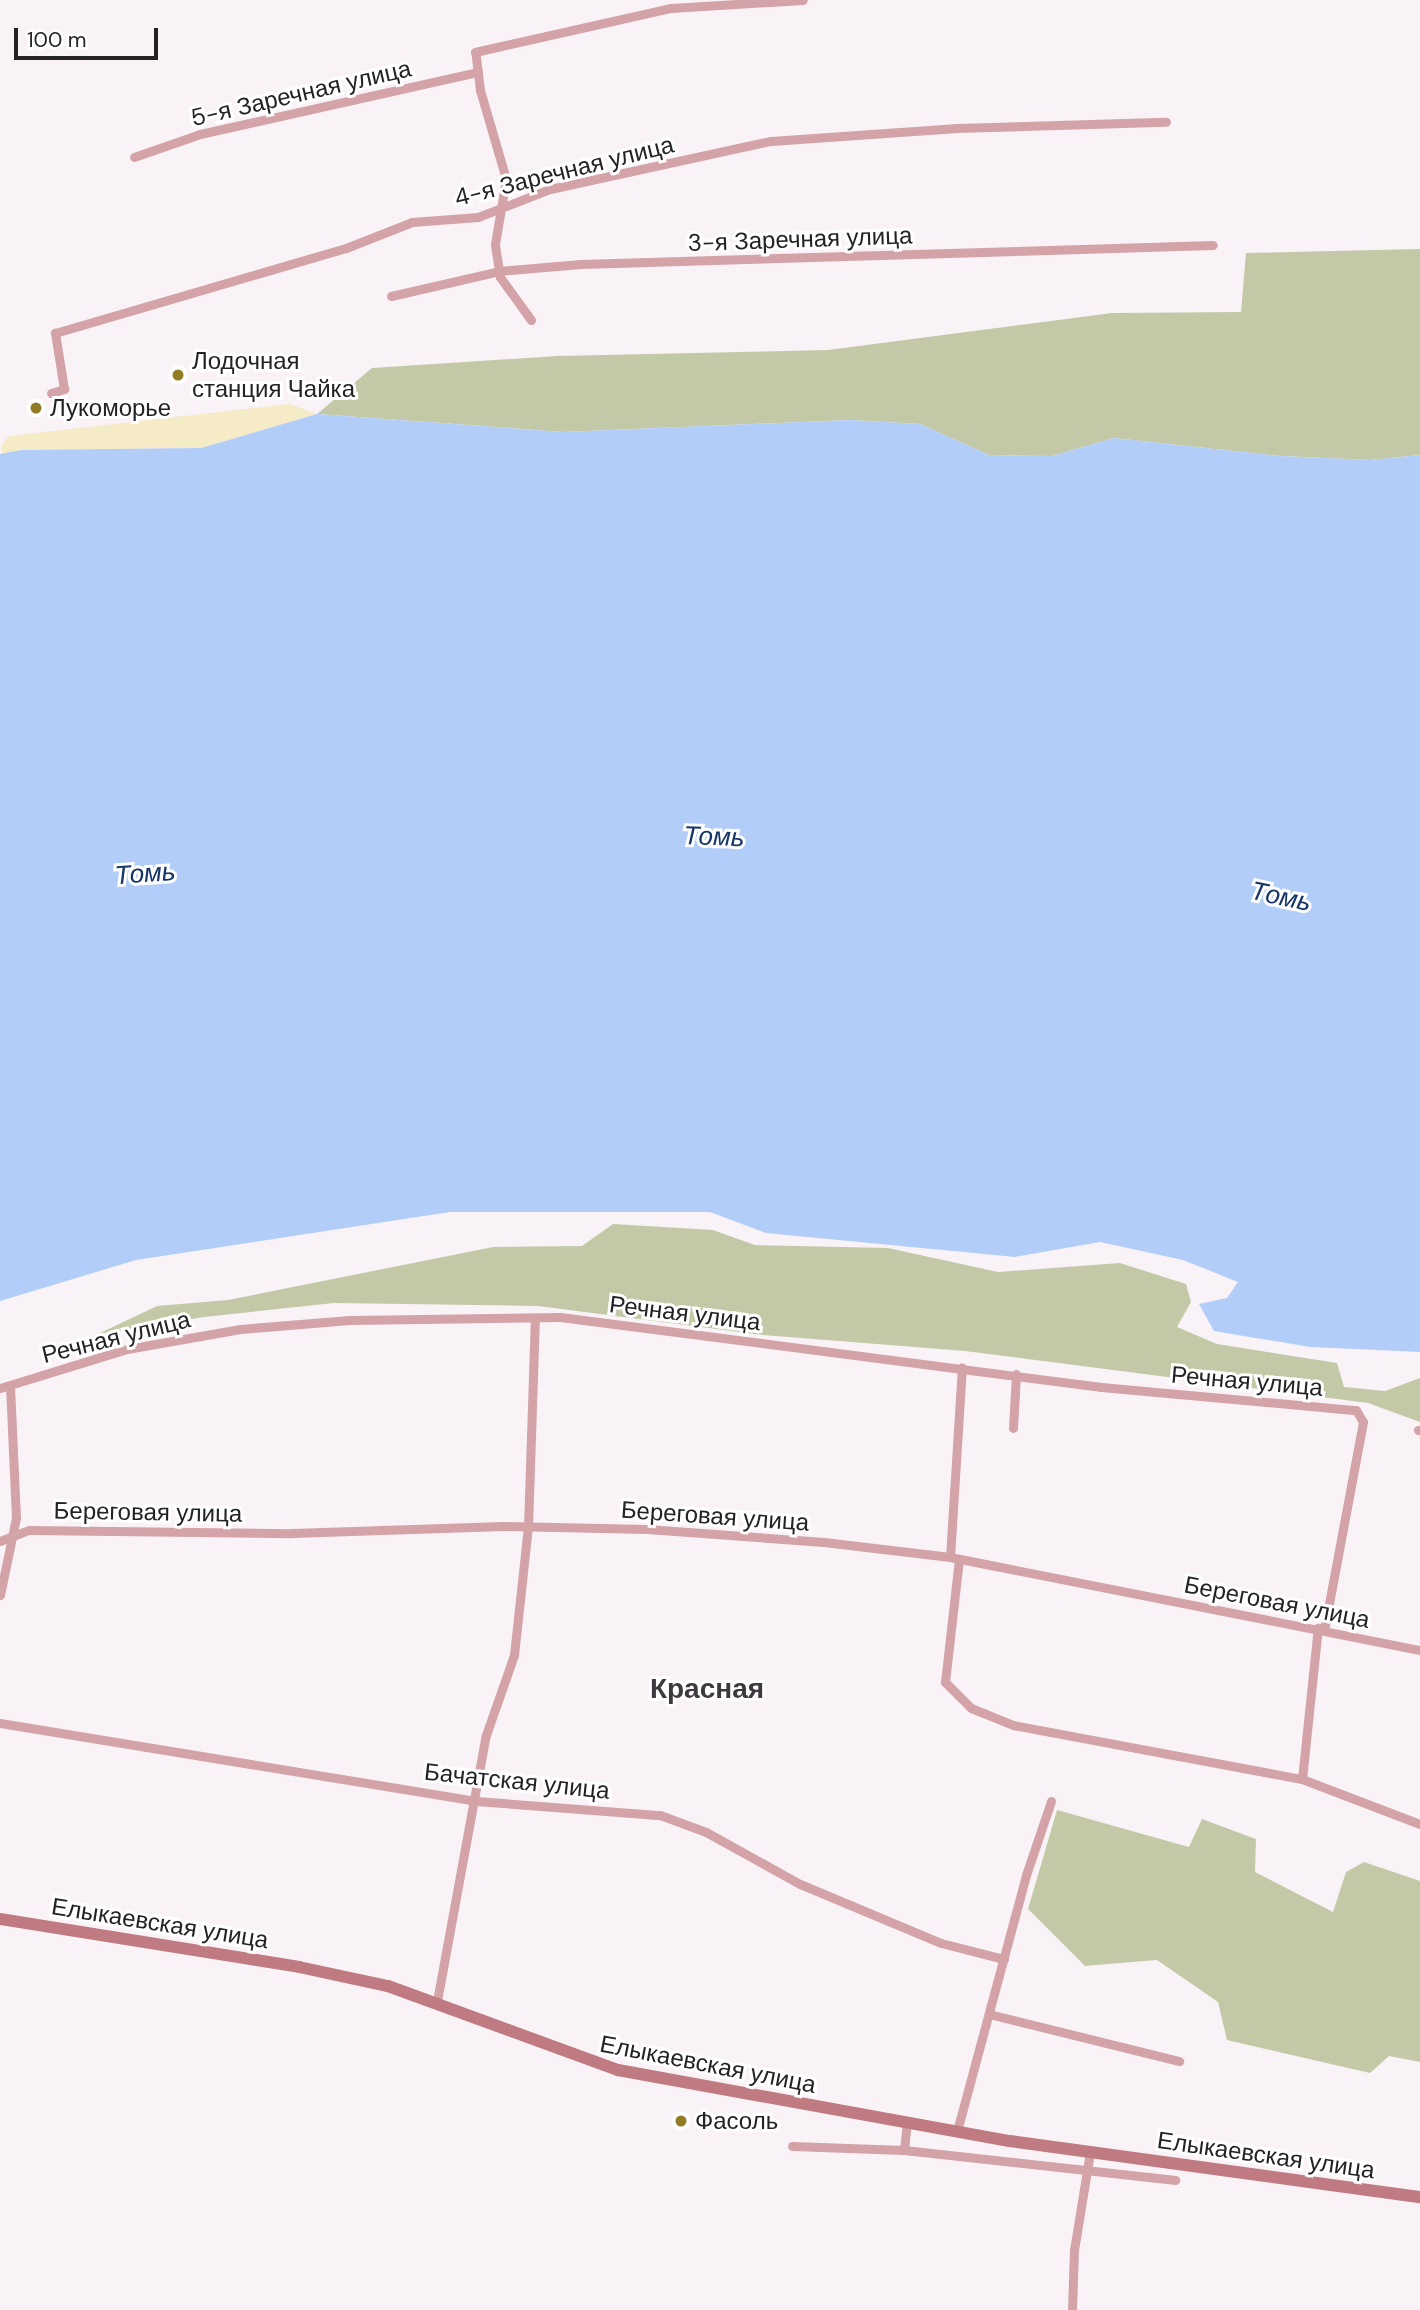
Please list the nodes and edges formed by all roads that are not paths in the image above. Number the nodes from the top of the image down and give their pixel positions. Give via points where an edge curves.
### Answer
1 (803, 0) edge
2 (478, 72) junction
3 (1166, 122) dead end
4 (134, 157) dead end
5 (503, 207) junction
6 (1213, 245) dead end
7 (499, 271) junction
8 (391, 296) dead end
9 (531, 320) dead end
10 (51, 393) dead end
11 (535, 1318) junction
12 (962, 1367) junction
13 (1016, 1374) junction
14 (5, 1388) edge
15 (1013, 1428) dead end
16 (528, 1527) junction
17 (15, 1538) junction
18 (0, 1541) edge
19 (954, 1558) junction
20 (0, 1595) edge
21 (1321, 1629) junction
22 (1420, 1650) edge
23 (0, 1723) edge
24 (1301, 1779) junction
25 (476, 1801) junction
26 (1051, 1801) dead end
27 (1420, 1824) edge
28 (0, 1919) edge
29 (1004, 1959) junction
30 (437, 2001) junction
31 (989, 2014) junction
32 (1179, 2061) dead end
33 (907, 2123) junction
34 (957, 2131) junction
35 (792, 2146) dead end
36 (904, 2150) junction
37 (1090, 2152) junction
38 (1087, 2170) junction
39 (1175, 2180) dead end
40 (1420, 2197) edge
41 (1072, 2310) edge

1 - 2 street via 671,8 475,52
2 - 4 street, 5-я Заречная улица via 200,134
2 - 5 street via 506,179
3 - 5 street, 4-я Заречная улица via 958,128 771,141 550,189
5 - 7 street via 495,244
5 - 10 street, 4-я Заречная улица via 478,217 411,222 346,248 55,333 64,389
6 - 7 street, 3-я Заречная улица via 581,264
7 - 8 street, 3-я Заречная улица
7 - 9 street
11 - 12 street, Речная улица via 560,1317
11 - 14 street, Речная улица via 350,1320 240,1329 127,1349
11 - 16 street
12 - 13 street, Речная улица
12 - 19 street
13 - 15 street
13 - 21 street, Речная улица via 1101,1387 1356,1410 1363,1422
14 - 17 street
16 - 17 street, Береговая улица via 292,1533 29,1530
16 - 19 street, Береговая улица via 647,1529
16 - 25 street via 513,1655 486,1735
17 - 18 street, Береговая улица
17 - 20 street
19 - 21 street, Береговая улица
19 - 24 street via 945,1682 971,1708 1013,1725
21 - 22 street, Береговая улица
21 - 24 street
23 - 25 street, Бачатская улица
24 - 27 street
25 - 29 street, Бачатская улица via 660,1815 706,1832 826,1895 941,1943
25 - 30 street
26 - 29 street
28 - 30 street, Елыкаевская улица via 299,1967
29 - 31 street
30 - 33 street, Елыкаевская улица via 605,2067
31 - 32 street
31 - 34 street
33 - 34 street, Елыкаевская улица
33 - 36 street
34 - 37 street, Елыкаевская улица
35 - 36 street
36 - 38 street
37 - 38 street
37 - 40 street, Елыкаевская улица
38 - 39 street
38 - 41 street via 1074,2250

